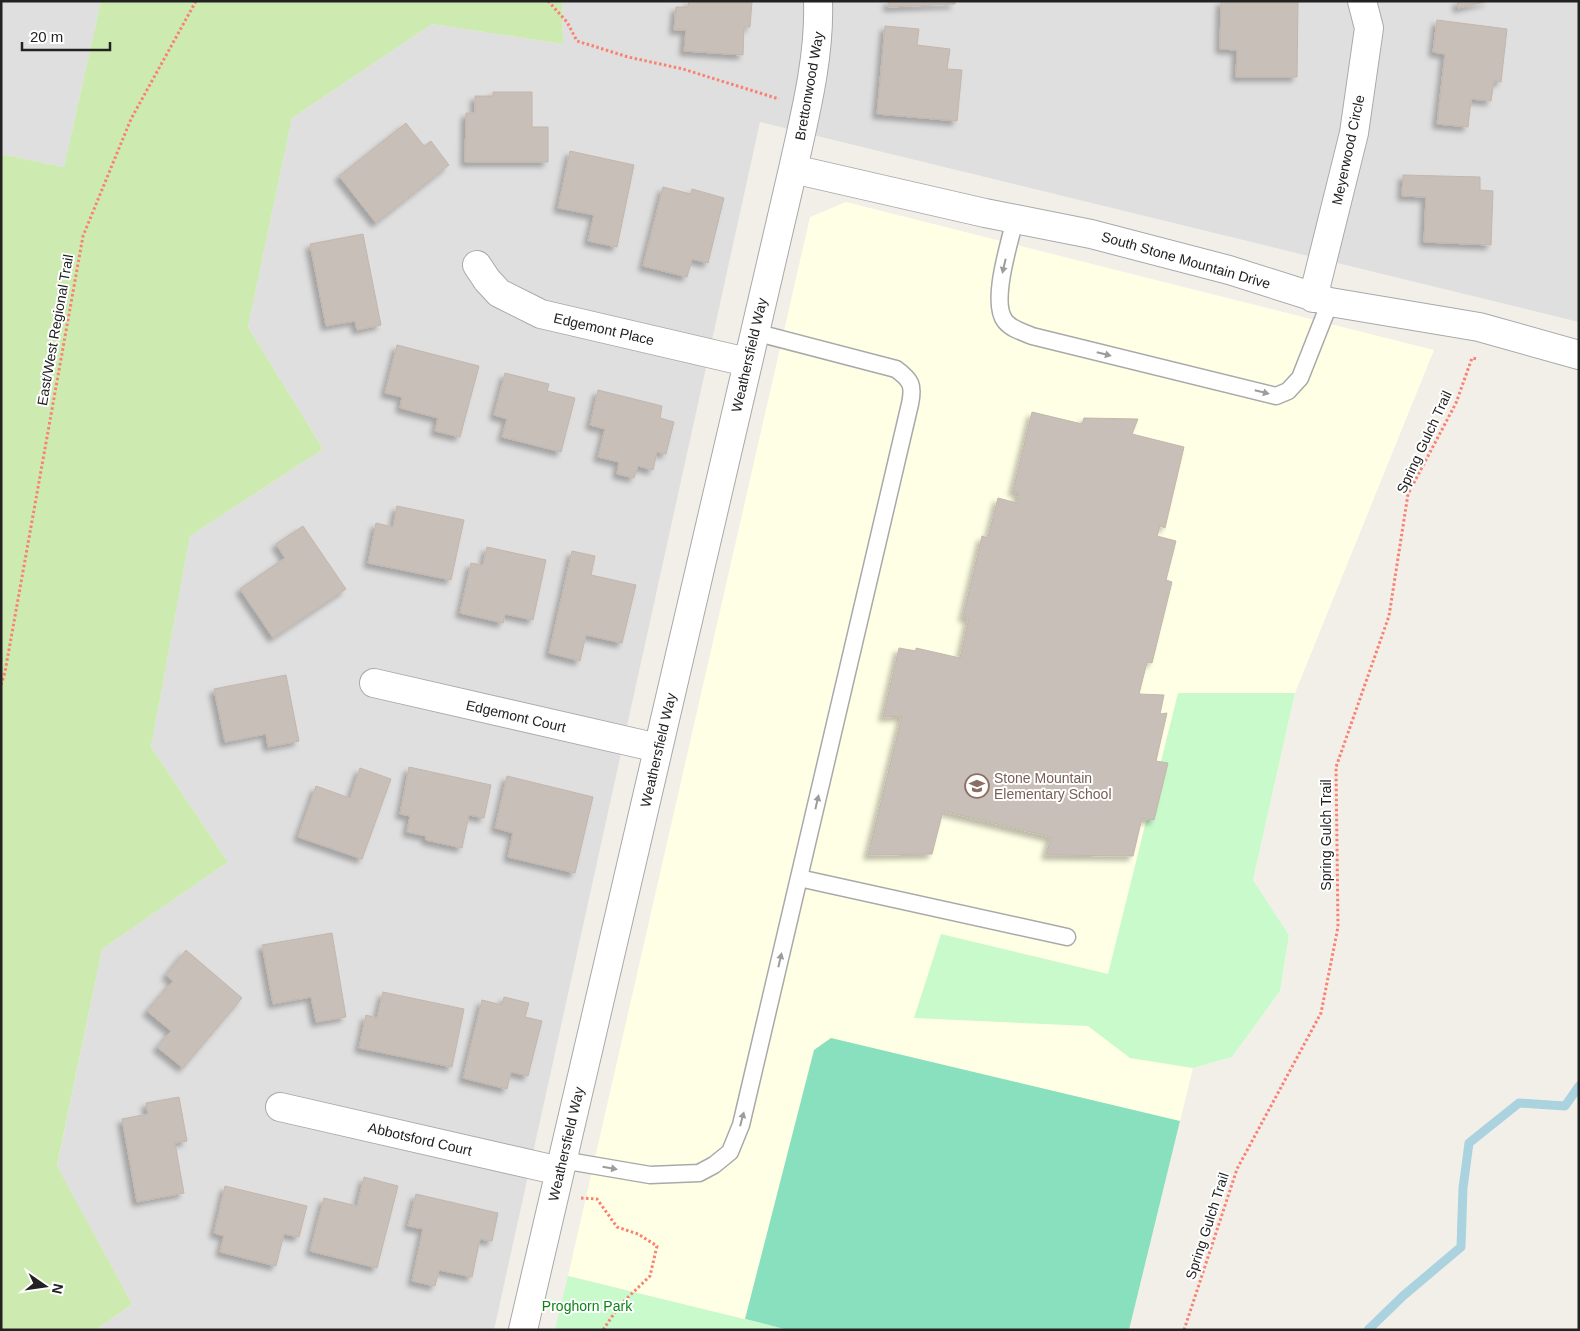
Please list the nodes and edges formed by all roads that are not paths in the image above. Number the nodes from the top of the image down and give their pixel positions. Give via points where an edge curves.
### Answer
1 (818, 1) edge
2 (1362, 1) edge
3 (793, 169) junction
4 (1015, 219) junction
5 (477, 265) dead end
6 (1322, 300) junction
7 (754, 332) junction
8 (1579, 354) edge
9 (748, 362) junction
10 (374, 683) dead end
11 (658, 748) junction
12 (799, 878) junction
13 (1067, 938) dead end
14 (280, 1107) dead end
15 (559, 1175) junction
16 (523, 1330) edge

1 - 3 street, Brettonwood Way via 819,29
2 - 6 street, Meyerwood Circle via 1369,28 1354,133
3 - 4 street, South Stone Mountain Drive
3 - 7 street, Weathersfield Way
4 - 6 street, South Stone Mountain Drive via 1100,236 1229,270
4 -> 6 lane via 998,293 1000,308 1004,321 1032,336 1276,396 1288,391 1300,378
5 - 9 street, Edgemont Place via 499,293 541,314
6 - 8 street, South Stone Mountain Drive via 1479,327
7 - 9 street, Weathersfield Way
12 -> 7 lane via 912,392 909,378 896,369
9 - 11 street, Weathersfield Way
10 - 11 street, Edgemont Court
11 - 15 street, Weathersfield Way
12 - 13 lane
15 -> 12 lane via 699,1173 730,1152 741,1125
14 - 15 street, Abbotsford Court
15 - 16 street, Weathersfield Way

